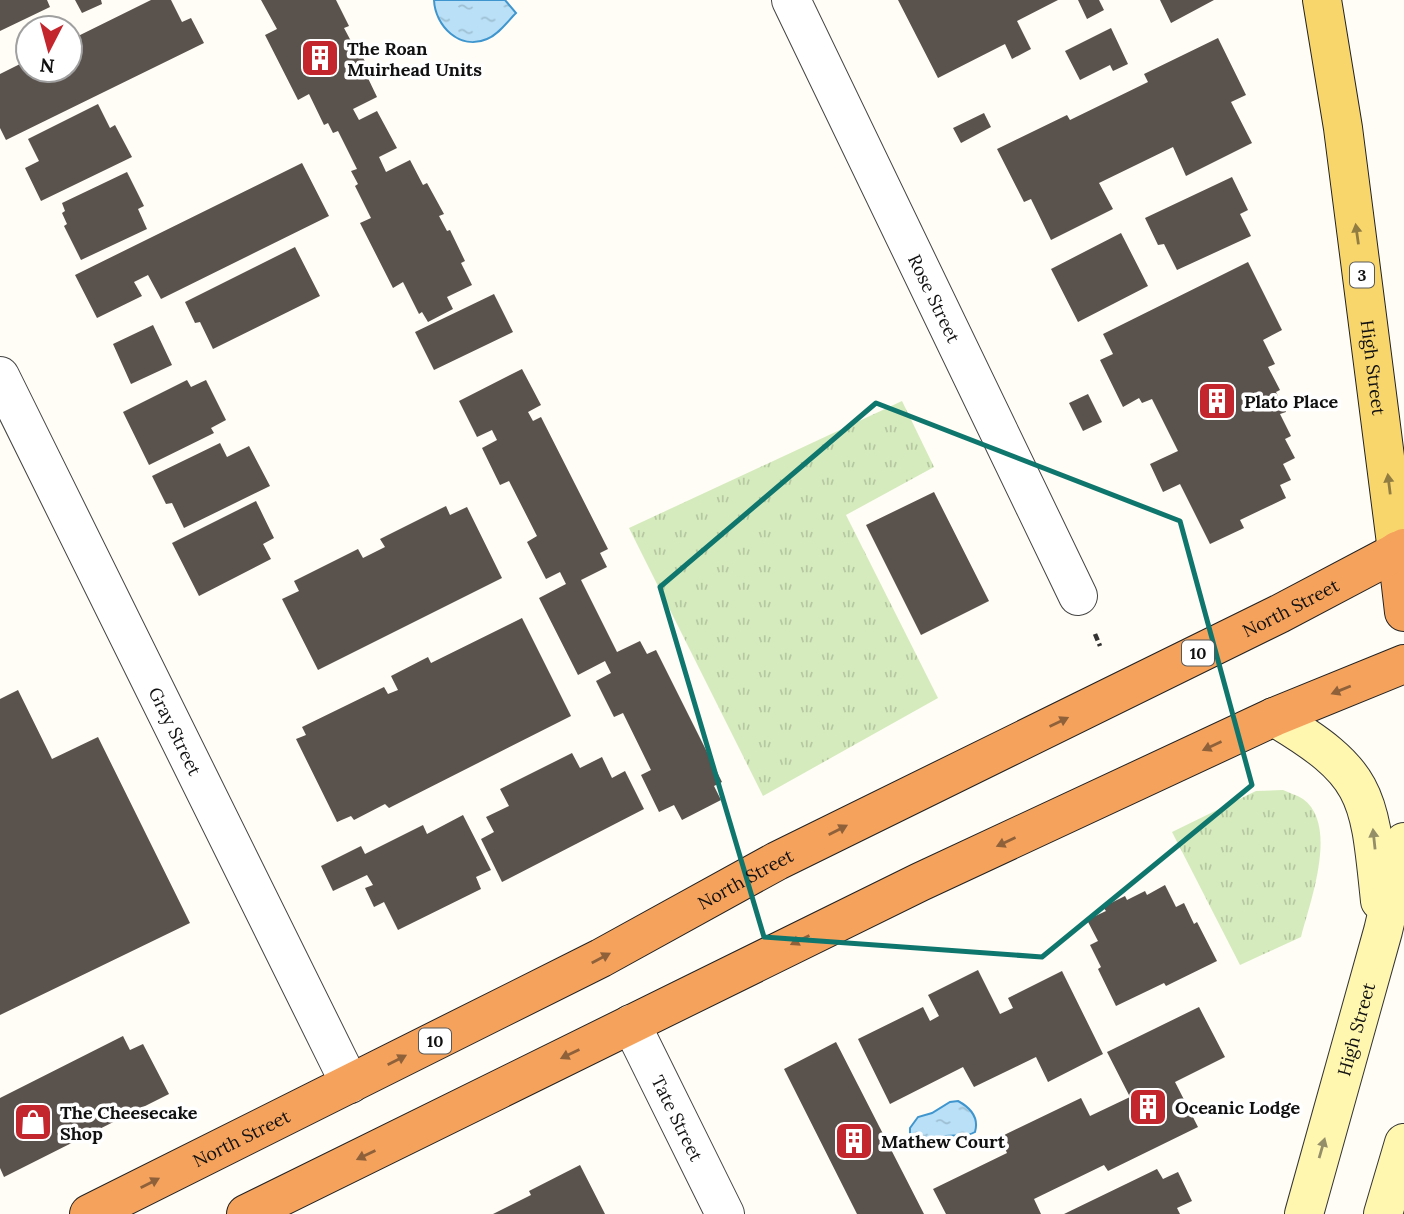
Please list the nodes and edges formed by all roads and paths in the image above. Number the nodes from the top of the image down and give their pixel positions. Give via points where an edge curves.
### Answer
1 (791, 0) edge
2 (1322, 0) edge
3 (0, 376) edge
4 (1401, 550) edge
5 (1077, 596) dead end
6 (1404, 611) edge
7 (1404, 664) edge
8 (1274, 717) junction
9 (1404, 842) edge
10 (1383, 931) junction
11 (631, 1024) junction
12 (349, 1084) junction
13 (1404, 1143) edge
14 (89, 1214) edge
15 (246, 1214) edge
16 (724, 1214) edge
17 (1304, 1214) edge
18 (1383, 1214) edge

1 - 5 street, Rose Street
4 -> 2 main road, High Street / 3
3 - 12 street, Gray Street
4 - 6 highway, High Street / 3
12 -> 4 highway, North Street / 10 via 601,958 777,861
7 -> 8 highway
10 -> 8 main road via 1372,823 1360,790 1326,751
8 -> 11 highway via 920,882
9 - 10 main road, High Street
17 -> 10 main road, High Street
11 -> 15 highway
11 - 16 street, Tate Street
14 -> 12 highway, North Street / 10
13 - 18 main road

